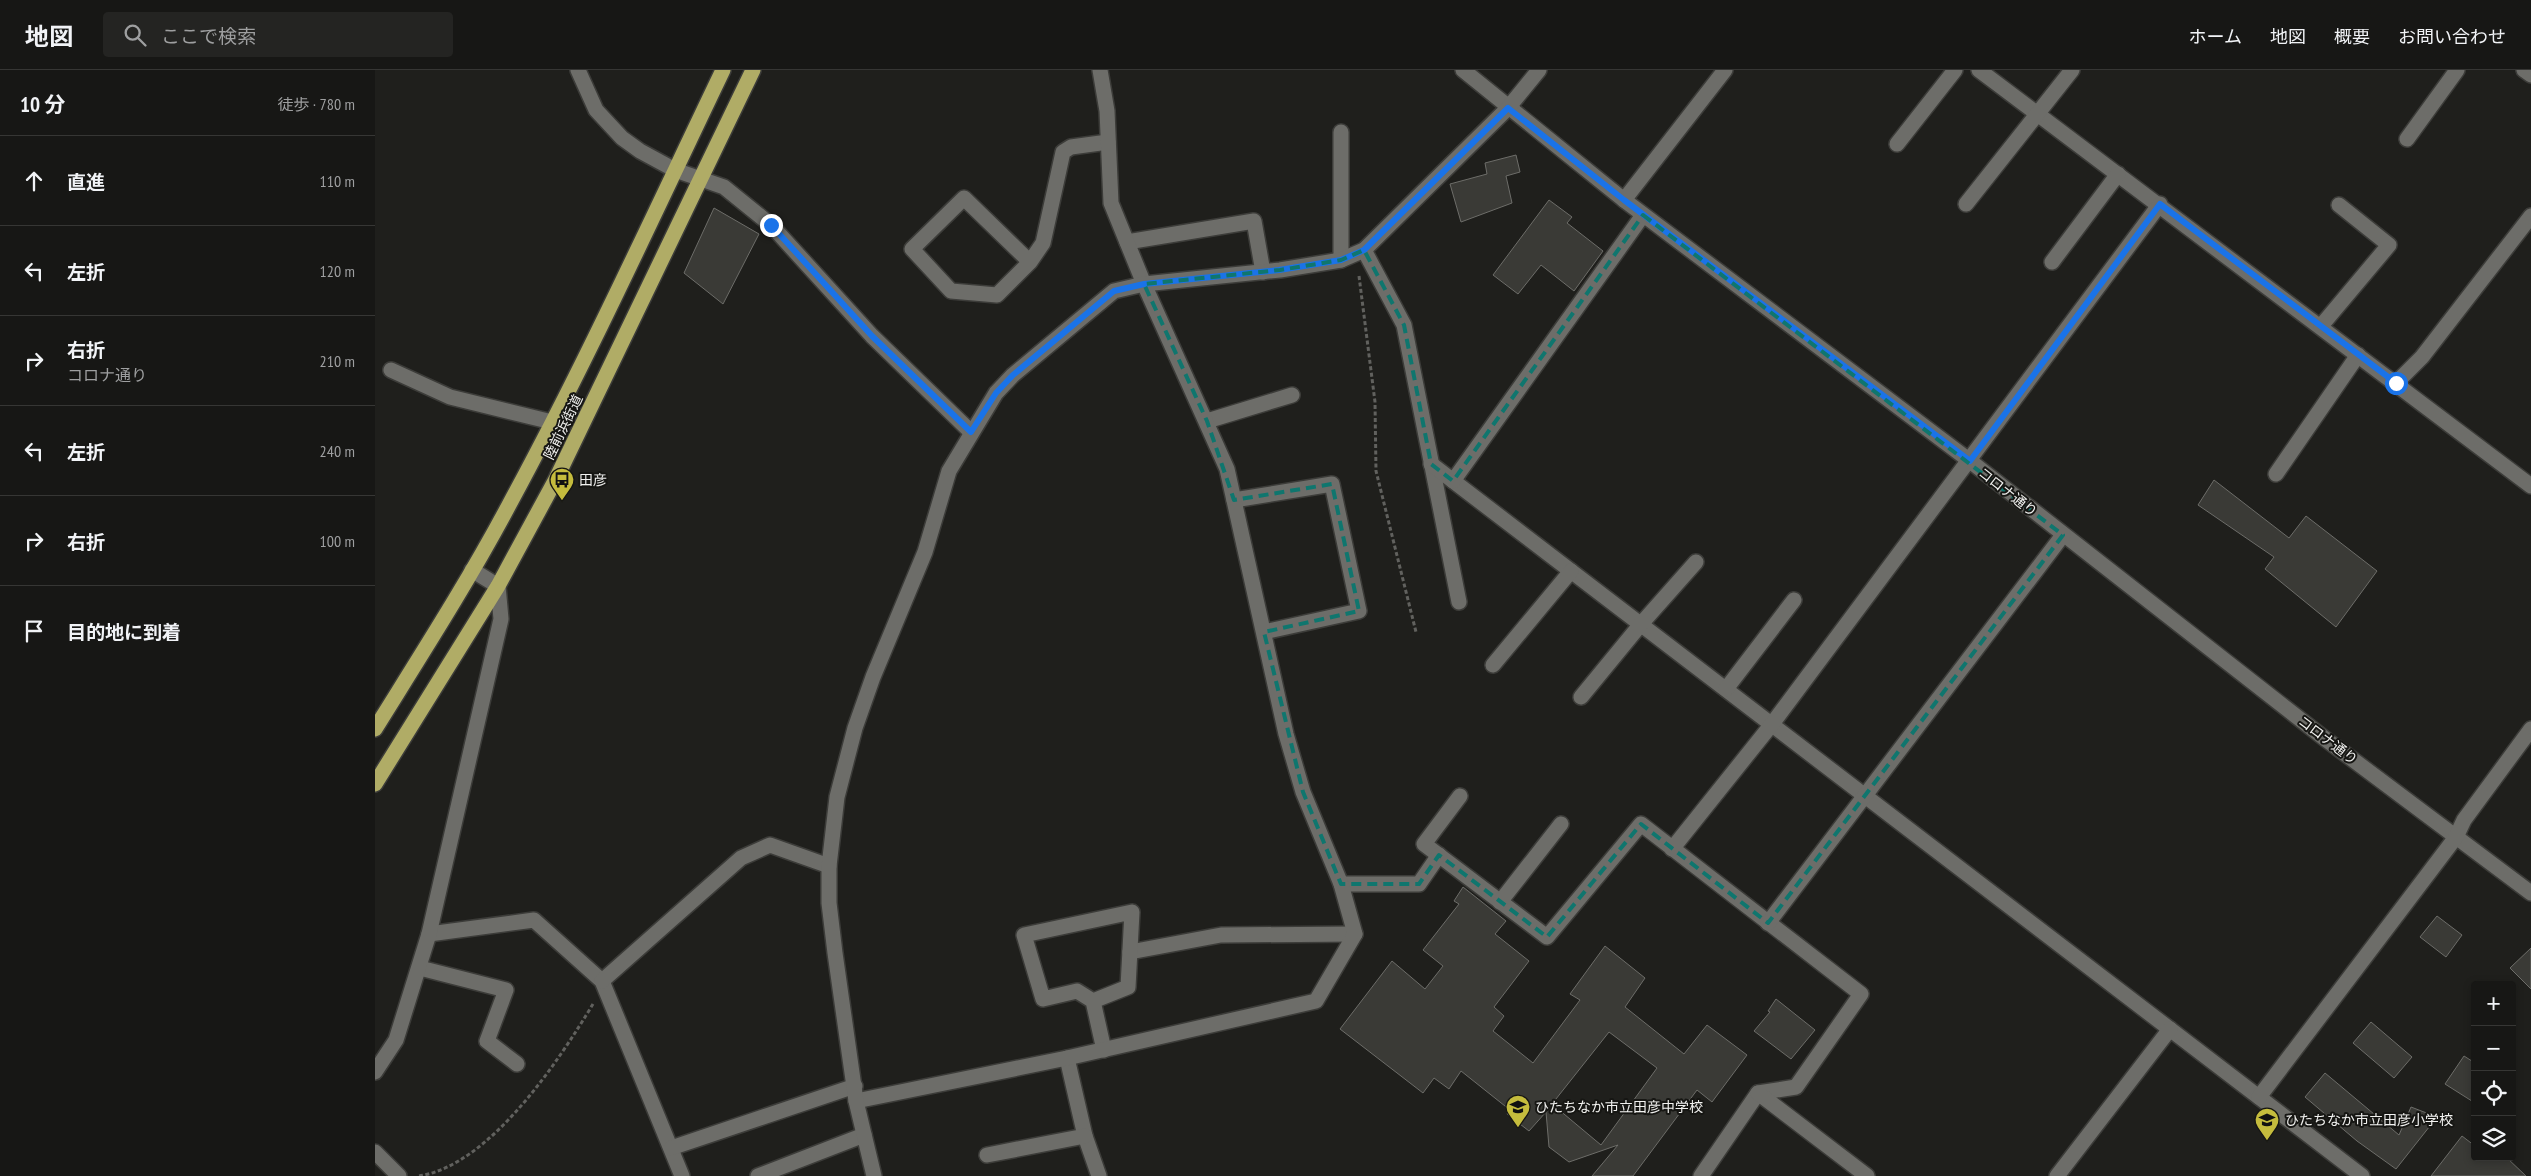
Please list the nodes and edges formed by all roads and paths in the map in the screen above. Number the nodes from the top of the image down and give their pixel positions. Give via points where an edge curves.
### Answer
1 (578, 70) edge
2 (723, 70) edge
3 (753, 70) edge
4 (1100, 70) edge
5 (1463, 70) edge
6 (1539, 70) edge
7 (1725, 70) edge
8 (1955, 70) edge
9 (1979, 70) edge
10 (2072, 70) edge
11 (2457, 70) edge
12 (2524, 70) edge
13 (2531, 75) edge
14 (1508, 108) junction
15 (2038, 115) junction
16 (1341, 132) dead end
17 (2407, 139) dead end
18 (1108, 142) junction
19 (1897, 144) dead end
20 (675, 170) junction
21 (2118, 174) junction
22 (700, 178) junction
23 (1624, 200) junction
24 (1966, 204) dead end
25 (2160, 204) junction
26 (2339, 205) dead end
27 (1643, 215) junction
28 (2531, 216) edge
29 (1127, 242) junction
30 (1360, 252) junction
31 (1341, 260) junction
32 (1030, 262) junction
33 (2052, 262) dead end
34 (1263, 272) junction
35 (1144, 284) junction
36 (2321, 326) junction
37 (2358, 355) junction
38 (391, 370) dead end
39 (2396, 383) junction
40 (1292, 395) dead end
41 (1207, 421) junction
42 (552, 422) junction
43 (971, 432) junction
44 (1970, 461) junction
45 (1431, 464) junction
46 (2276, 474) dead end
47 (1453, 481) junction
48 (2531, 486) edge
49 (1234, 500) junction
50 (2063, 535) junction
51 (1695, 562) dead end
52 (472, 570) junction
53 (1571, 571) junction
54 (498, 586) junction
55 (1793, 600) dead end
56 (1459, 602) dead end
57 (1641, 624) junction
58 (1264, 632) junction
59 (1416, 632) dead end
60 (1493, 665) dead end
61 (1726, 689) junction
62 (1581, 697) dead end
63 (1772, 724) junction
64 (375, 729) edge
65 (2531, 729) edge
66 (375, 784) edge
67 (1460, 796) dead end
68 (1865, 796) junction
69 (1561, 824) dead end
70 (2457, 837) junction
71 (1672, 849) junction
72 (1439, 855) junction
73 (829, 866) junction
74 (1341, 884) junction
75 (2531, 893) edge
76 (1500, 902) junction
77 (1768, 923) junction
78 (429, 934) junction
79 (1355, 934) junction
80 (1130, 952) junction
81 (420, 968) junction
82 (604, 984) junction
83 (1093, 1001) junction
84 (2170, 1030) junction
85 (1104, 1050) junction
86 (1067, 1058) junction
87 (517, 1064) dead end
88 (375, 1072) edge
89 (1758, 1093) junction
90 (856, 1094) junction
91 (2259, 1097) junction
92 (864, 1136) junction
93 (1085, 1136) junction
94 (671, 1148) junction
95 (375, 1152) edge
96 (987, 1155) dead end
97 (399, 1176) edge
98 (419, 1176) edge
99 (682, 1176) edge
100 (758, 1176) edge
101 (874, 1176) edge
102 (1099, 1176) edge
103 (1701, 1176) edge
104 (1867, 1176) edge
105 (2057, 1176) edge
106 (2362, 1176) edge

1 - 20 street via 596,110 622,138
2 - 20 highway, 陸前浜街道
3 - 22 highway, 陸前浜街道
4 - 18 street via 1107,110
5 - 14 street, コロナ通り
6 - 14 street
7 - 23 street
8 - 19 street
9 - 15 street
10 - 15 street
11 - 17 street
12 - 13 street
14 - 23 street, コロナ通り
14 - 30 street
15 - 21 street
15 - 24 street
16 - 31 street
18 - 29 street via 1111,203
18 - 32 street via 1071,147 1063,152 1043,243
20 - 22 street
20 - 42 highway, 陸前浜街道
21 - 25 street
21 - 33 street
22 - 43 street via 724,187 771,225 872,336
22 - 54 highway, 陸前浜街道 via 556,480
23 - 27 street, コロナ通り
25 - 36 street
25 - 44 street
26 - 36 street via 2389,245
27 - 44 street, コロナ通り
27 - 47 street
28 - 39 street via 2422,357
29 - 34 street via 1255,221
29 - 35 street
30 - 31 street
30 - 45 street via 1404,325
30 - 59 path via 1375,402 1376,471
31 - 34 street
32 - 32 street via 964,198 912,248 951,292 997,295
34 - 35 street
35 - 41 street
35 - 43 street via 1114,291 1013,375 996,393
36 - 37 street
37 - 39 street
37 - 46 street
38 - 42 street via 450,397
39 - 48 street
40 - 41 street
41 - 49 street via 1227,468
42 - 52 highway, 陸前浜街道
43 - 73 street via 949,471 925,552 855,728 837,797
44 - 50 street, コロナ通り
44 - 63 street
45 - 47 street
45 - 56 street
47 - 53 street
49 - 58 street
49 - 58 street via 1332,484 1359,611
50 - 68 street
50 - 70 street, コロナ通り
51 - 57 street
52 - 54 street
52 - 64 highway, 陸前浜街道
53 - 57 street
53 - 60 street
54 - 66 highway, 陸前浜街道
54 - 78 street via 501,619
55 - 61 street
57 - 61 street
57 - 62 street
58 - 74 street via 1286,734 1303,792
61 - 63 street
63 - 68 street
63 - 71 street
65 - 70 street via 2464,820
67 - 72 street via 1424,844
68 - 77 street
68 - 84 street
69 - 76 street
70 - 75 street, コロナ通り
70 - 91 street
71 - 76 street via 1641,824 1547,936
71 - 77 street
72 - 74 street via 1419,884
72 - 76 street
73 - 82 street via 770,845 741,858
73 - 90 street via 829,903
74 - 79 street
77 - 89 street via 1861,994 1797,1087
78 - 81 street
78 - 82 street via 534,920
79 - 80 street via 1221,935
79 - 85 street via 1316,1001
80 - 83 street via 1128,987
80 - 83 street via 1132,912 1024,935 1043,999 1077,991
81 - 87 street via 506,990 487,1041
81 - 88 street via 396,1040
82 - 94 street
82 - 98 path via 561,1054 504,1127 461,1160
83 - 85 street
84 - 91 street
84 - 105 street
85 - 86 street
86 - 90 street
86 - 93 street
89 - 103 street
89 - 104 street
90 - 92 street
90 - 94 street
91 - 106 street
92 - 100 street
92 - 101 street
93 - 96 street
93 - 102 street
94 - 99 street
95 - 97 street

